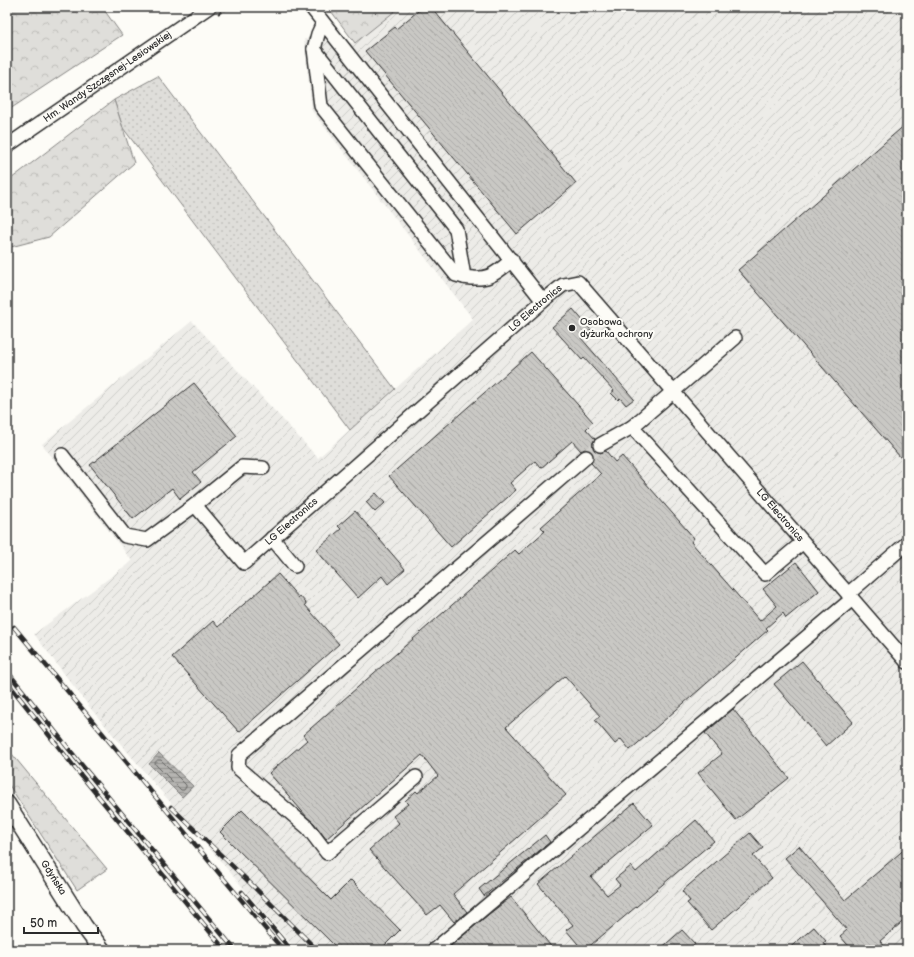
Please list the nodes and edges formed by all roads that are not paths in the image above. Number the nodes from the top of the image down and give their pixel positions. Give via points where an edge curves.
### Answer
1 (209, 7) edge
2 (312, 7) edge
3 (323, 23) junction
4 (314, 49) junction
5 (7, 146) edge
6 (512, 260) junction
7 (464, 277) junction
8 (544, 301) junction
9 (735, 338) dead end
10 (673, 393) junction
11 (632, 427) junction
12 (600, 445) tunnel mouth
13 (62, 455) dead end
14 (586, 457) tunnel mouth
15 (263, 468) dead end
16 (195, 505) junction
17 (272, 538) junction
18 (803, 542) junction
19 (907, 543) edge
20 (295, 566) dead end
21 (850, 597) junction
22 (907, 662) edge
23 (416, 777) dead end
24 (7, 804) edge
25 (102, 950) edge
26 (434, 950) edge

1 - 5 street, Hm. Wandy Szczęsnej-Lesiowskiej
2 - 3 street
3 - 4 street
3 - 6 street
4 - 7 street via 456,229
4 - 7 street via 321,106 456,275
6 - 7 street via 494,275 478,279
6 - 8 street
8 - 10 street, LG Electronics via 564,285 578,282
8 - 17 street, LG Electronics
9 - 10 street
10 - 11 street
10 - 18 street, LG Electronics
11 - 12 street
11 - 18 street via 765,574
13 - 16 street via 125,536 147,540
14 - 23 street via 239,755 238,768 308,828 327,852
15 - 16 street via 242,467
16 - 17 street, LG Electronics via 244,563
17 - 20 street
18 - 21 street, LG Electronics
19 - 21 street
21 - 22 street, LG Electronics
21 - 26 street
24 - 25 main road, Gdyńska

